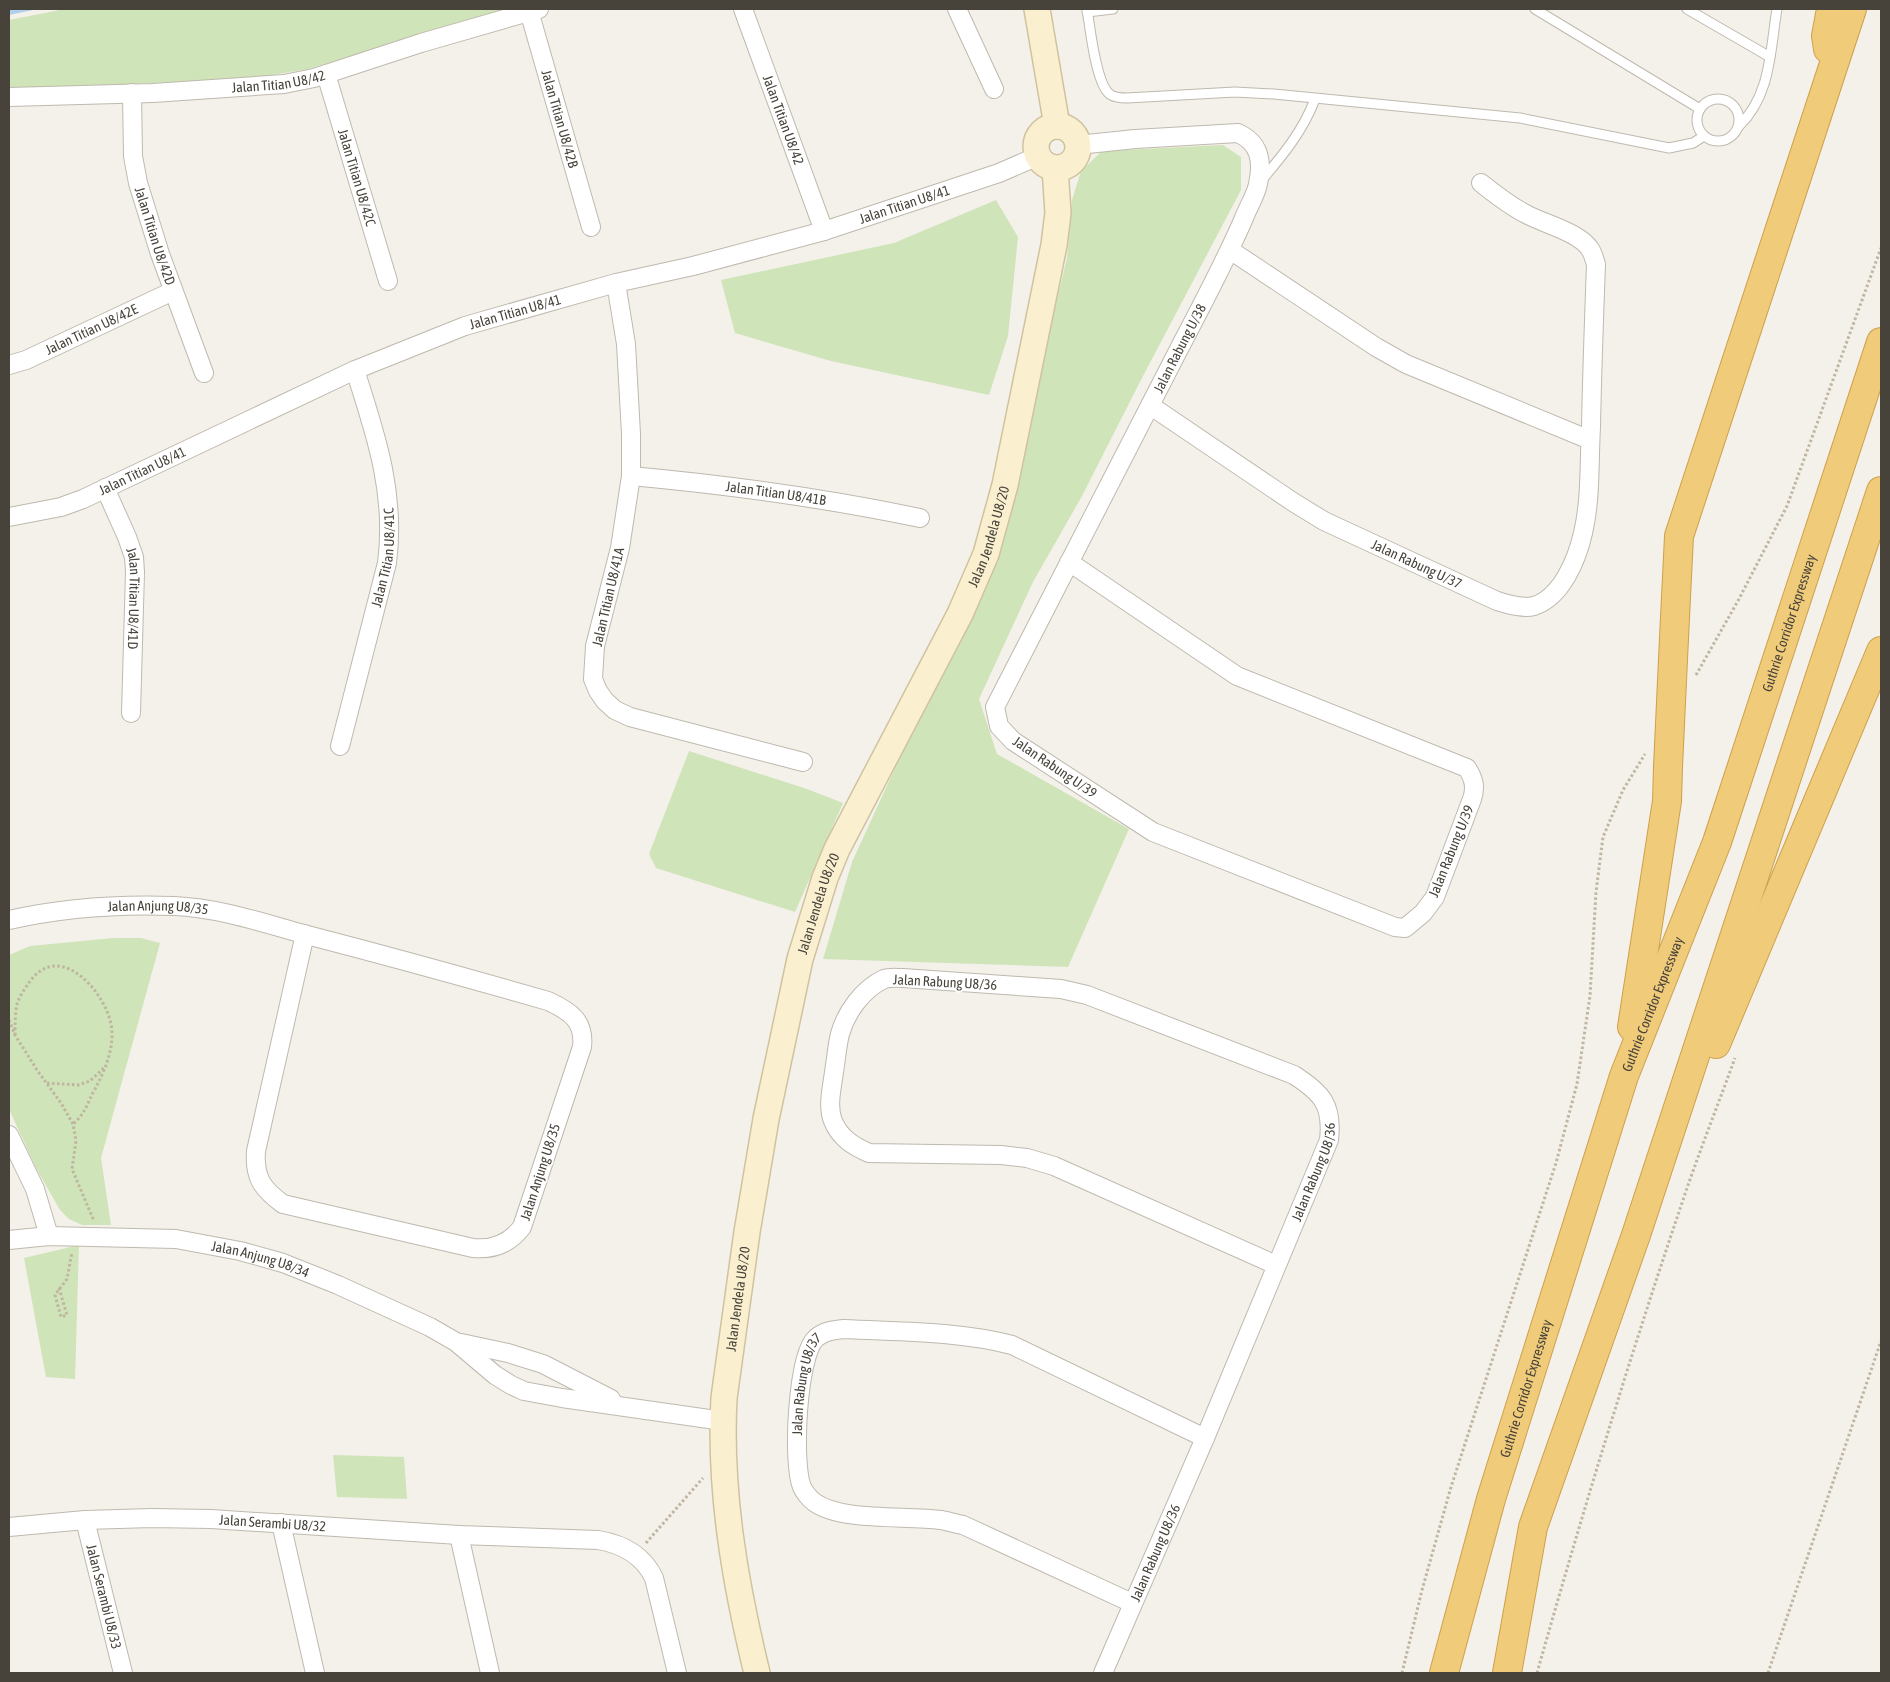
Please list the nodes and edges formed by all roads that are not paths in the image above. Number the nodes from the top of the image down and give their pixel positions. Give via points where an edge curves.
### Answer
1 (743, 9) edge
2 (957, 9) edge
3 (1037, 9) edge
4 (1113, 9) edge
5 (1535, 9) edge
6 (1687, 9) edge
7 (1777, 9) edge
8 (1831, 9) edge
9 (1852, 9) edge
10 (534, 10) edge
11 (1087, 11) edge
12 (1770, 57) junction
13 (1833, 70) junction
14 (326, 74) junction
15 (994, 89) dead end
16 (132, 93) junction
17 (9, 97) edge
18 (1315, 99) junction
19 (1700, 109) junction
20 (1057, 126) junction
21 (1739, 126) junction
22 (1704, 136) junction
23 (1078, 145) junction
24 (1047, 162) junction
25 (1481, 183) dead end
26 (1258, 185) junction
27 (591, 227) dead end
28 (824, 231) junction
29 (1230, 250) junction
30 (388, 281) dead end
31 (616, 283) junction
32 (174, 291) junction
33 (1881, 342) edge
34 (9, 366) edge
35 (355, 370) junction
36 (204, 373) dead end
37 (1150, 406) junction
38 (1590, 440) junction
39 (631, 476) junction
40 (105, 488) junction
41 (1881, 491) edge
42 (9, 517) edge
43 (920, 518) dead end
44 (1069, 562) junction
45 (1881, 651) edge
46 (995, 707) joint
47 (131, 713) dead end
48 (340, 746) dead end
49 (803, 762) dead end
50 (9, 920) edge
51 (305, 934) junction
52 (1624, 1076) junction
53 (9, 1135) edge
54 (1636, 1235) junction
55 (49, 1236) junction
56 (9, 1240) edge
57 (1276, 1265) junction
58 (456, 1342) junction
59 (630, 1407) junction
60 (723, 1421) junction
61 (1205, 1438) junction
62 (85, 1520) junction
63 (281, 1523) junction
64 (9, 1527) edge
65 (459, 1535) junction
66 (1132, 1603) junction
67 (123, 1673) edge
68 (315, 1673) edge
69 (490, 1673) edge
70 (677, 1673) edge
71 (757, 1673) edge
72 (1103, 1673) edge
73 (1444, 1673) edge
74 (1507, 1673) edge

1 - 28 street, Jalan Titian U8/42
2 - 15 street
3 - 20 street
4 - 11 lane
5 - 19 lane
6 - 12 lane
7 - 12 lane
8 - 13 highway via 1826,36
9 - 13 highway
10 - 14 street, Jalan Titian U8/42
10 - 27 street, Jalan Titian U8/42B
11 - 18 lane via 1100,81 1110,95 1127,98 1235,92
12 - 21 lane via 1758,104
13 - 52 highway, bridge via 1679,536 1667,801
14 - 16 street, Jalan Titian U8/42 via 284,84
14 - 30 street, Jalan Titian U8/42C
16 - 17 street, Jalan Titian U8/42
16 - 32 street, Jalan Titian U8/42D via 135,170
18 - 22 lane via 1520,118 1669,148 1693,143
18 - 26 lane via 1290,148
19 - 21 lane via 1717,99 1730,102 1738,113
19 - 22 lane via 1697,120
20 - 23 street via 1071,131
20 - 24 street via 1045,130 1038,139 1037,151
21 - 22 lane via 1731,138 1724,141 1717,142
23 - 24 street via 1078,151 1067,166
23 - 26 street, Jalan Rabung U/38 via 1238,133 1255,144 1260,157
24 - 28 street, Jalan Titian U8/41 via 999,173
24 - 60 street, Jalan Jendela U8/20 via 1058,213 1054,245 1005,485 986,554 960,614 837,849 800,959 746,1232
25 - 38 street, Jalan Rabung U/37 via 1508,204 1567,232 1590,249 1596,264
26 - 29 street, Jalan Rabung U/38
28 - 31 street, Jalan Titian U8/41
29 - 37 street, Jalan Rabung U/38
29 - 38 street via 1406,364
31 - 35 street, Jalan Titian U8/41 via 466,326
31 - 39 street, Jalan Titian U8/41A via 626,344
32 - 34 street, Jalan Titian U8/42E
32 - 36 street, Jalan Titian U8/42D
33 - 52 highway, Guthrie Corridor Expressway via 1717,842
35 - 40 street, Jalan Titian U8/41
35 - 48 street, Jalan Titian U8/41C via 384,470 390,542
37 - 38 street, Jalan Rabung U/37 via 1324,521 1496,601 1515,606 1533,606 1545,600 1558,589 1568,573 1583,533
37 - 44 street, Jalan Rabung U/38
39 - 43 street, Jalan Titian U8/41B via 775,491
39 - 49 street, Jalan Titian U8/41A via 620,548 596,646 593,679 598,691 614,710 630,717
40 - 42 street, Jalan Titian U8/41 via 61,507
40 - 47 street, Jalan Titian U8/41D via 134,557
41 - 54 highway
44 - 46 street, Jalan Rabung U/38
44 - 46 street, Jalan Rabung U/39 via 1237,676 1467,768 1473,776 1475,789 1435,897 1415,921 1405,928 1395,927 1154,832 1013,742 999,726
45 - 54 highway
50 - 51 street, Jalan Anjung U8/35 via 36,914 118,906 175,906 233,913
51 - 51 street, Jalan Anjung U8/35 via 548,1001 572,1014 583,1036 582,1047 522,1227 505,1243 487,1249 473,1248 283,1204 264,1188 255,1166 256,1152
52 - 73 highway, Guthrie Corridor Expressway via 1491,1498
53 - 55 street via 36,1189
54 - 74 highway via 1533,1526
55 - 56 street, Jalan Anjung U8/34
55 - 58 street, Jalan Anjung U8/34 via 176,1239 240,1251 283,1263 386,1306
57 - 57 street, Jalan Rabung U8/36 via 1329,1140 1331,1123 1328,1107 1320,1095 1294,1075 1087,995 1061,989 886,978 857,1001 847,1017 840,1034 830,1101 832,1120 840,1134 853,1146 869,1153 1027,1158 1054,1166
57 - 61 street, Jalan Rabung U8/36
58 - 59 street, Jalan Anjung U8/34 via 543,1364
58 - 59 street, Jalan Anjung U8/34 via 495,1375 524,1391
59 - 60 street, Jalan Anjung U8/34
60 - 71 street, Jalan Jendela U8/20 via 735,1574
61 - 66 street, Jalan Rabung U8/36
61 - 66 street, Jalan Rabung U8/37 via 1012,1345 989,1339 844,1329 828,1331 815,1339 806,1355 797,1426 798,1469 802,1487 813,1501 829,1510 848,1514 942,1520 963,1525
62 - 63 street, Jalan Serambi U8/32 via 162,1518
62 - 64 street, Jalan Serambi U8/32
62 - 67 street, Jalan Serambi U8/33
63 - 65 street, Jalan Serambi U8/32
63 - 68 street
65 - 69 street
65 - 70 street, Jalan Serambi U8/32 via 598,1540 636,1555 654,1578
66 - 72 street, Jalan Rabung U8/36

